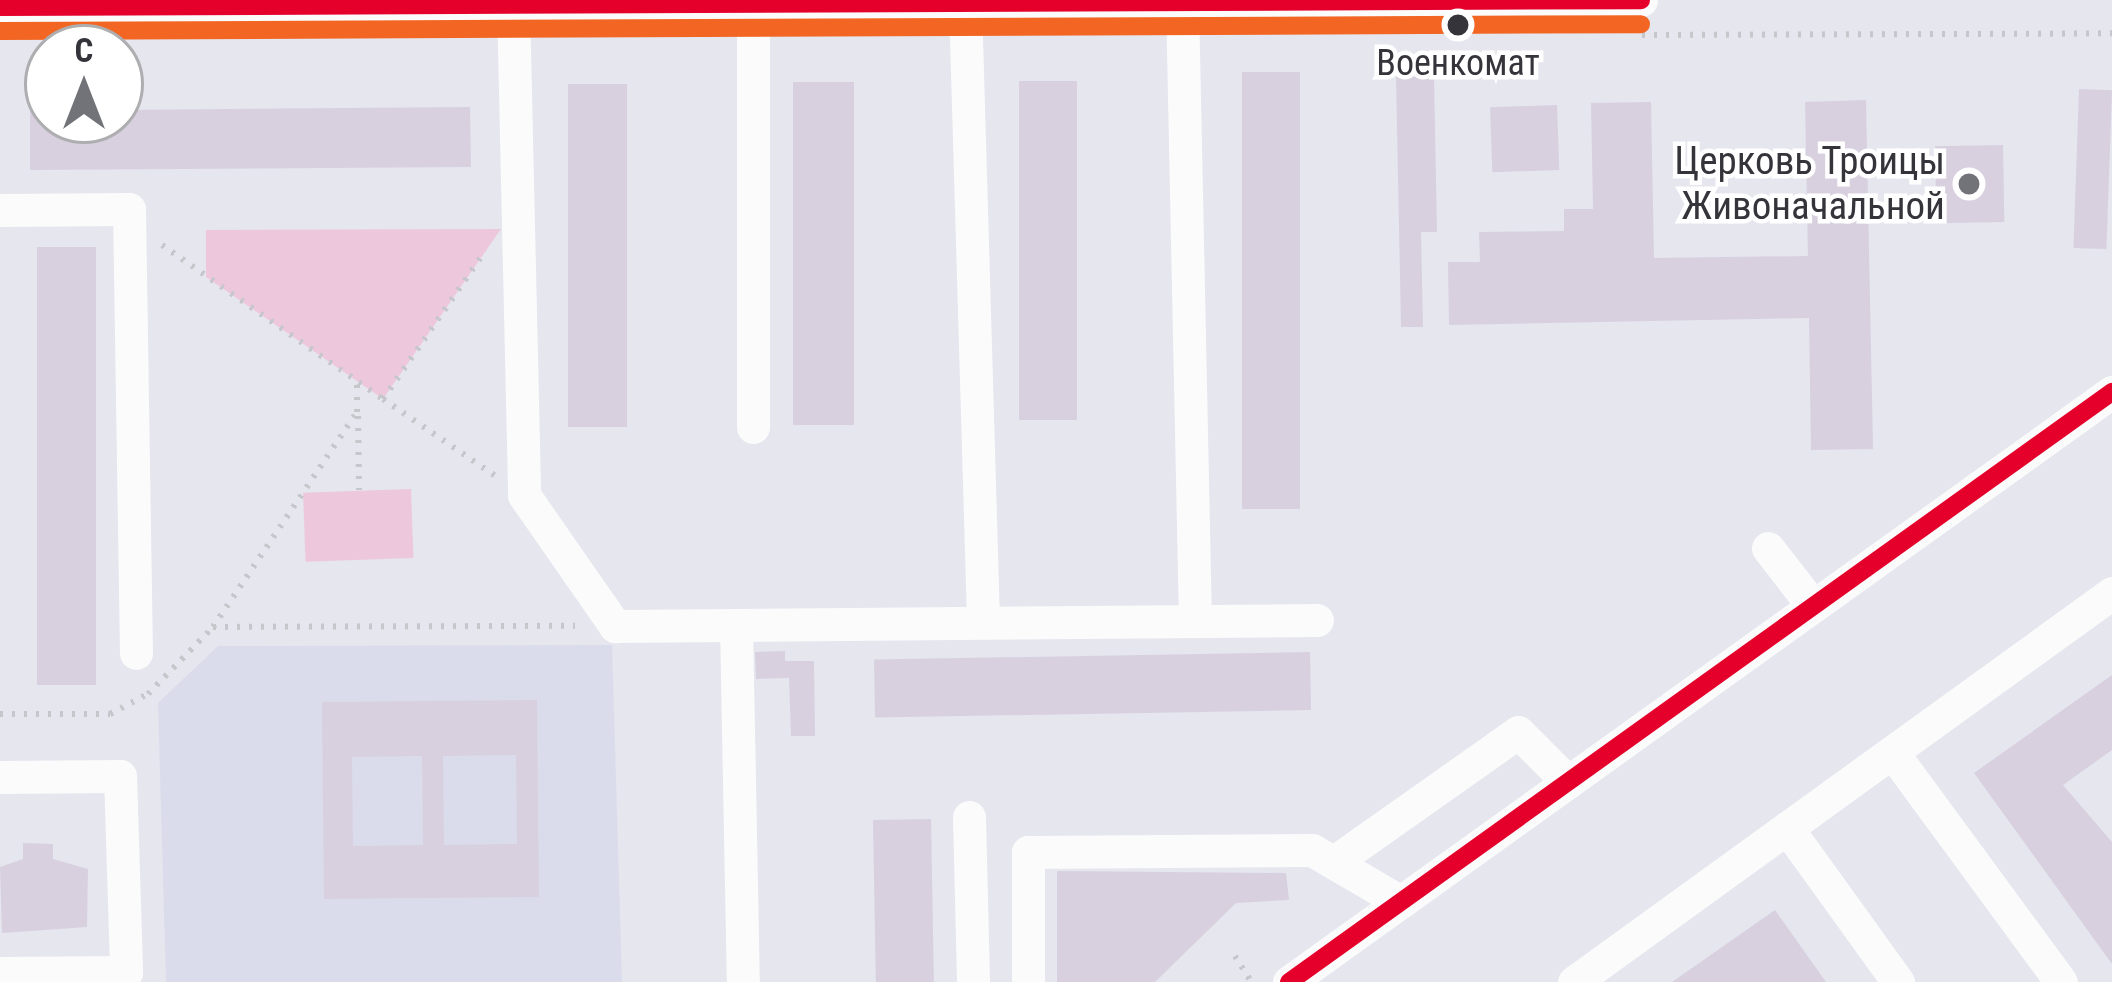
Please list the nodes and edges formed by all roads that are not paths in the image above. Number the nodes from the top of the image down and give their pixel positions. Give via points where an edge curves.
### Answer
1 (1641, 0) edge
2 (1262, 1) edge
3 (650, 2) edge
4 (860, 2) edge
5 (980, 2) edge
6 (1182, 2) edge
7 (148, 3) edge
8 (753, 3) junction
9 (513, 4) junction
10 (0, 7) edge
11 (0, 210) edge
12 (2112, 392) edge
13 (753, 427) dead end
14 (1768, 548) dead end
15 (2112, 593) edge
16 (1813, 606) junction
17 (1317, 620) dead end
18 (1195, 621) junction
19 (983, 622) junction
20 (736, 625) junction
21 (136, 653) dead end
22 (1892, 752) junction
23 (0, 777) edge
24 (1568, 782) junction
25 (969, 817) dead end
26 (1787, 828) junction
27 (1334, 862) junction
28 (1401, 902) junction
29 (0, 973) edge
30 (1310, 976) edge
31 (743, 982) edge
32 (973, 982) edge
33 (1028, 982) edge
34 (1574, 982) edge
35 (1898, 982) edge
36 (2061, 982) edge

1 - 2 street
2 - 6 street
3 - 8 street
3 - 9 street
4 - 5 street
4 - 8 street
5 - 6 street
5 - 19 street
6 - 18 street
7 - 9 street
7 - 10 street
8 - 13 street
9 - 20 street via 524,495 615,626
11 - 21 street via 129,209
12 - 16 street
14 - 16 street
15 - 22 street
16 - 24 street
17 - 18 street
18 - 19 street
19 - 20 street
20 - 31 street
22 - 26 street
22 - 36 street
23 - 29 street via 120,776 126,972
24 - 27 street via 1518,732
24 - 28 street
25 - 32 street
26 - 34 street
26 - 35 street
27 - 28 street
27 - 33 street via 1312,850 1028,852
28 - 30 street

